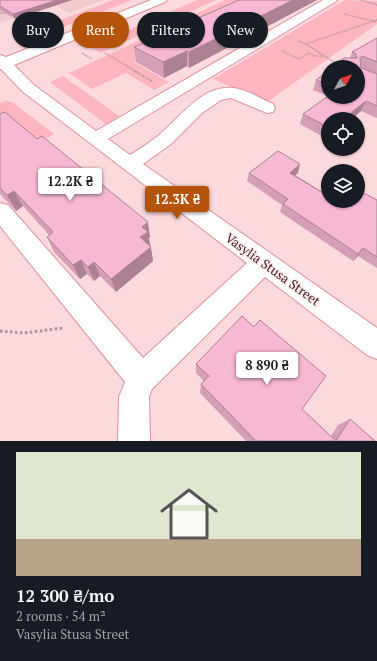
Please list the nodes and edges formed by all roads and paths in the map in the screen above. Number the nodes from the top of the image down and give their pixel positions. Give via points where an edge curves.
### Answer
1 (361, 0) edge
2 (152, 1) edge
3 (325, 4) edge
4 (377, 5) edge
5 (0, 13) edge
6 (12, 13) edge
7 (371, 21) junction
8 (377, 21) edge
9 (296, 40) dead end
10 (306, 44) junction
11 (82, 52) dead end
12 (105, 53) dead end
13 (304, 56) dead end
14 (324, 56) junction
15 (92, 59) dead end
16 (330, 60) edge
17 (2, 62) edge
18 (173, 93) junction
19 (267, 108) dead end
20 (95, 139) junction
21 (129, 164) junction
22 (0, 211) edge
23 (265, 262) junction
24 (95, 324) junction
25 (0, 331) edge
26 (377, 345) edge
27 (142, 379) junction
28 (134, 441) edge

1 - 4 path
2 - 17 street
3 - 7 path
3 - 18 street
5 - 6 path
7 - 8 path
7 - 10 path
9 - 10 path
10 - 14 path
11 - 15 path
12 - 18 path
13 - 14 path via 309,53
14 - 16 path
17 - 20 street, Vasylia Stusa Street via 28,88
18 - 20 street
19 - 21 street via 229,92 218,95 185,119 165,140
20 - 21 street, Vasylia Stusa Street
21 - 23 street, Vasylia Stusa Street
22 - 24 street
23 - 26 street, Vasylia Stusa Street
23 - 27 street
24 - 25 path via 24,333
24 - 27 street
27 - 28 street via 134,398

